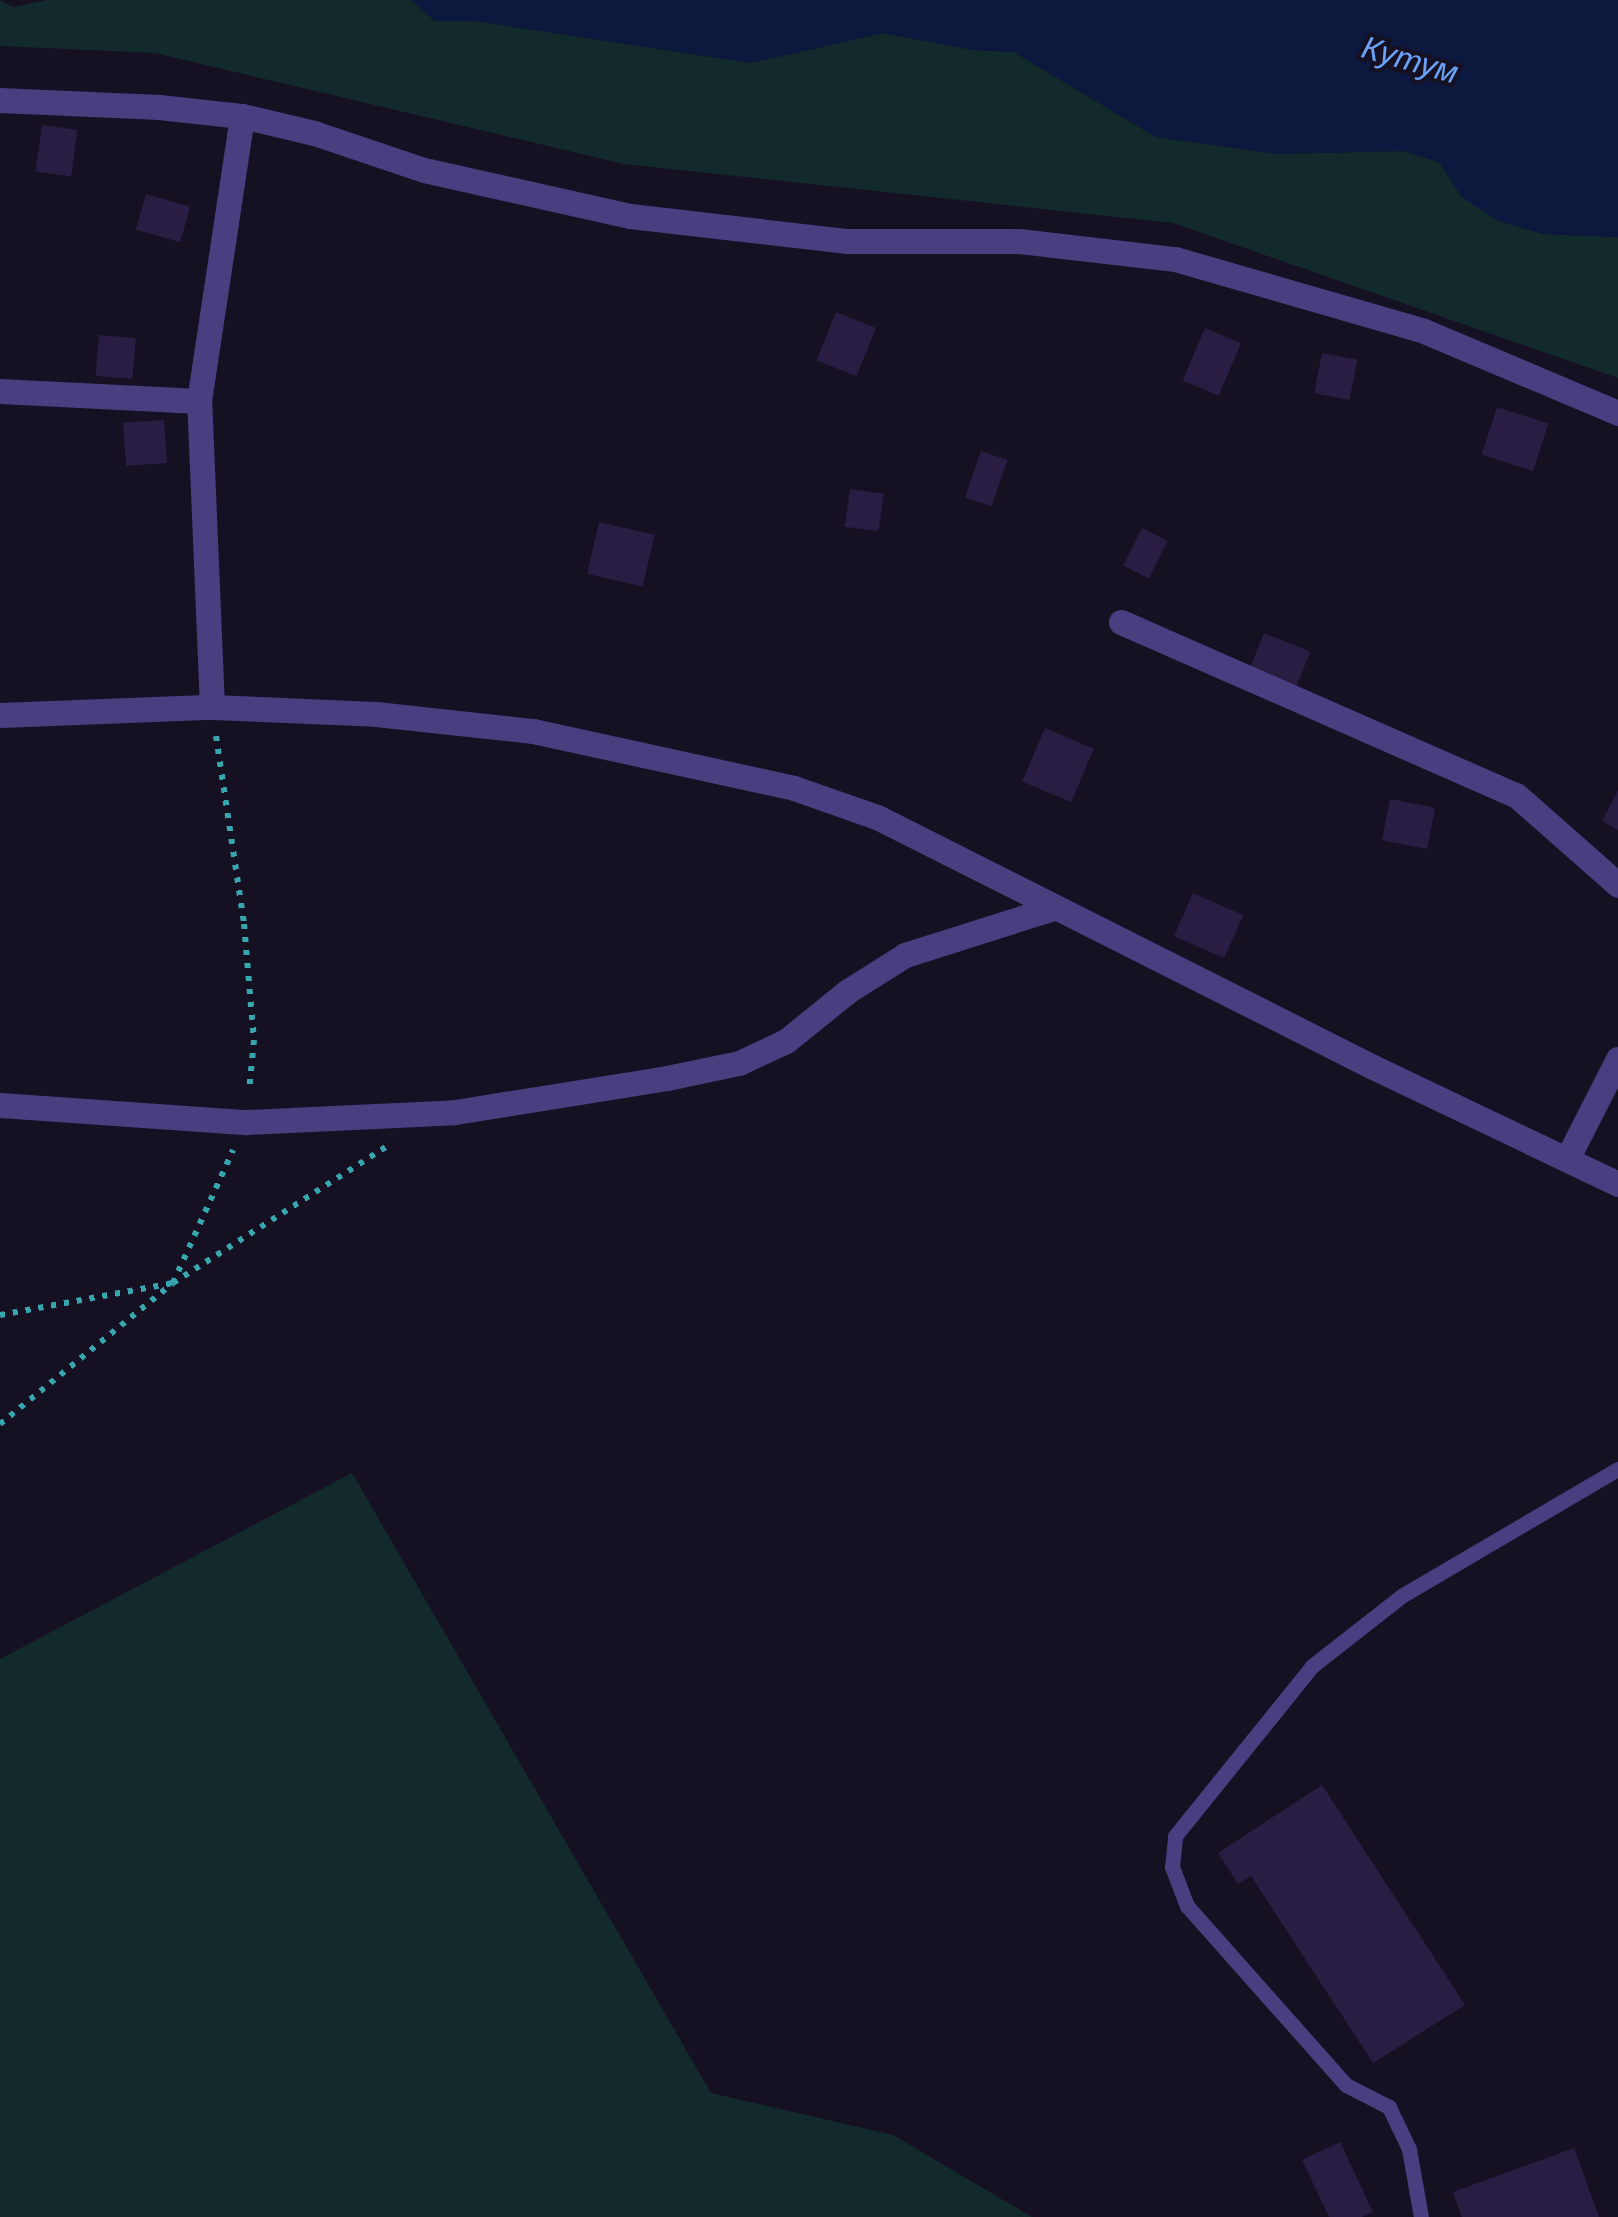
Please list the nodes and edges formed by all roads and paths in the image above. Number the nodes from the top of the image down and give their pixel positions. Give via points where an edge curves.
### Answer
1 (0, 100) edge
2 (242, 116) junction
3 (0, 391) edge
4 (199, 401) junction
5 (1618, 413) edge
6 (1122, 622) dead end
7 (212, 708) junction
8 (0, 715) edge
9 (1618, 885) edge
10 (1056, 907) junction
11 (1618, 1059) edge
12 (0, 1104) edge
13 (402, 1139) dead end
14 (1568, 1157) junction
15 (1618, 1184) edge
16 (0, 1315) edge
17 (1618, 1469) edge
18 (1421, 2217) edge

1 - 2 street
2 - 4 street
2 - 5 street via 424,170 630,216 846,241 1019,241 1175,259 1424,331
3 - 4 street
4 - 7 street
6 - 9 street via 1516,795
7 - 8 street
7 - 10 street via 376,714 533,730 794,788 877,817
10 - 12 street via 905,955 786,1041 739,1063 668,1078 455,1112 265,1121
10 - 14 street via 1373,1068
11 - 14 street
13 - 16 path via 173,1282
14 - 15 street
17 - 18 lane via 1403,1595 1312,1666 1175,1836 1172,1868 1187,1906 1346,2086 1389,2106 1409,2149

